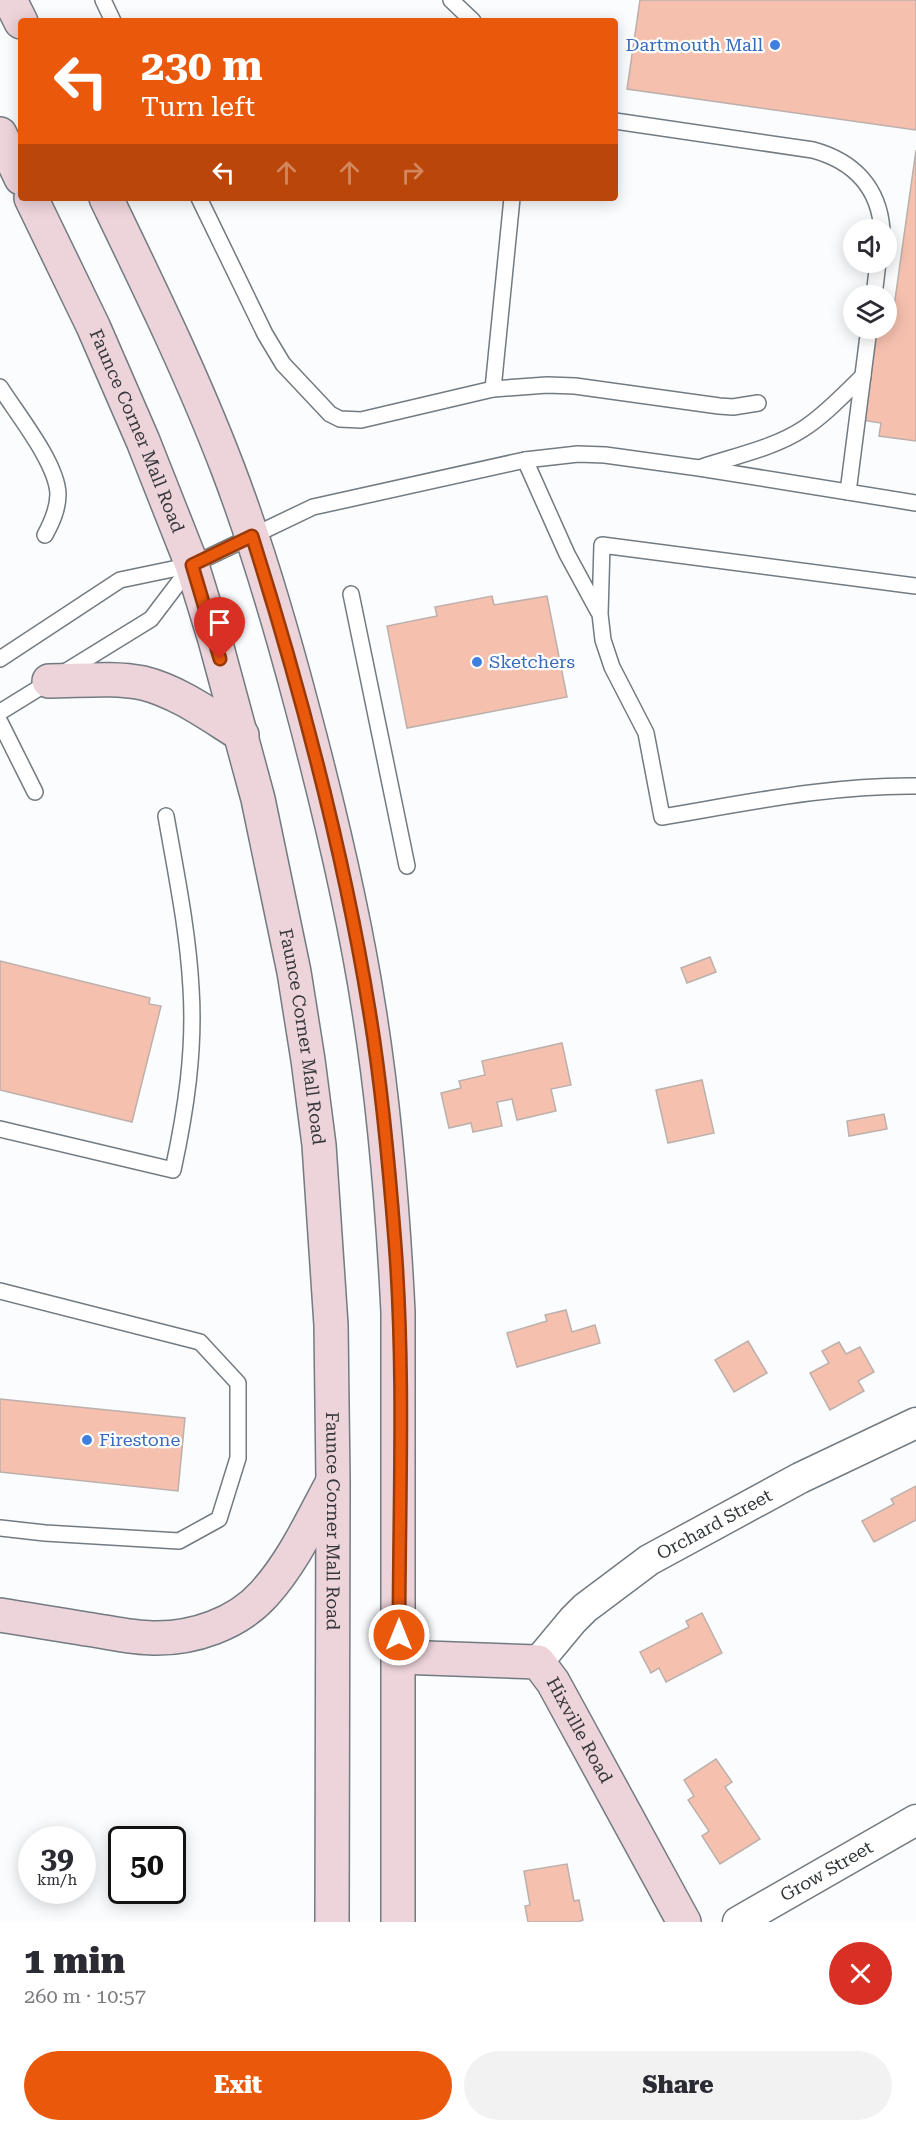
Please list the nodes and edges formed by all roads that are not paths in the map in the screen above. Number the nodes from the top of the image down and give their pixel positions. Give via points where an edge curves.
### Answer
1 (10, 0) edge
2 (103, 0) edge
3 (451, 0) edge
4 (19, 18) edge
5 (112, 18) edge
6 (470, 18) edge
7 (618, 121) edge
8 (0, 134) edge
9 (18, 171) edge
10 (32, 201) edge
11 (107, 201) edge
12 (199, 201) edge
13 (512, 201) edge
14 (881, 219) edge
15 (868, 339) edge
16 (863, 376) junction
17 (0, 387) edge
18 (493, 389) junction
19 (758, 404) dead end
20 (525, 460) junction
21 (699, 468) junction
22 (848, 492) junction
23 (916, 503) edge
24 (45, 535) dead end
25 (252, 536) junction
26 (192, 565) junction
27 (916, 586) edge
28 (351, 594) dead end
29 (600, 614) junction
30 (0, 658) edge
31 (50, 681) junction
32 (0, 712) edge
33 (0, 722) edge
34 (242, 735) junction
35 (916, 786) edge
36 (35, 792) dead end
37 (166, 816) dead end
38 (407, 866) dead end
39 (0, 1128) edge
40 (0, 1291) edge
41 (916, 1423) edge
42 (333, 1481) junction
43 (0, 1528) edge
44 (0, 1615) edge
45 (399, 1658) junction
46 (538, 1662) junction
47 (916, 1820) edge
48 (332, 1922) edge
49 (398, 1922) edge
50 (684, 1922) edge
51 (738, 1922) edge

1 - 4 main road
2 - 5 lane
3 - 6 lane
7 - 14 lane via 830,155 845,162 867,185
8 - 9 main road
10 - 26 main road, Faunce Corner Mall Road via 93,326
11 - 25 main road via 195,391
12 - 18 lane via 283,364 330,414 340,419 361,420
13 - 18 lane
15 - 16 lane
16 - 21 lane via 802,430
16 - 22 lane
17 - 24 lane via 45,456 56,482 56,510
18 - 19 lane via 575,386 719,406
20 - 21 lane via 605,455
20 - 25 lane via 313,507
20 - 29 lane via 567,554
21 - 22 lane
22 - 23 lane
25 - 26 lane
25 - 45 main road via 282,631 324,792 369,1011 398,1301
26 - 30 lane via 120,580
26 - 31 lane via 151,619
26 - 34 main road, Faunce Corner Mall Road
27 - 29 lane via 602,545
28 - 38 lane
29 - 35 lane via 612,667 646,733 662,817 846,788
31 - 32 lane
31 - 34 main road via 141,683 180,699
33 - 36 lane
34 - 42 main road, Faunce Corner Mall Road via 278,886 310,1071 330,1302
37 - 39 lane via 192,990 188,1095 173,1170
40 - 43 lane via 200,1342 238,1383 238,1458 219,1519 179,1541
41 - 46 street, Orchard Street via 800,1478 650,1560 585,1608
42 - 44 main road via 296,1550 266,1592 238,1616 207,1630 154,1638
42 - 48 main road, Faunce Corner Mall Road
45 - 46 main road, Hixville Road
45 - 49 main road
46 - 50 main road, Hixville Road via 553,1682
47 - 51 street, Grow Street

